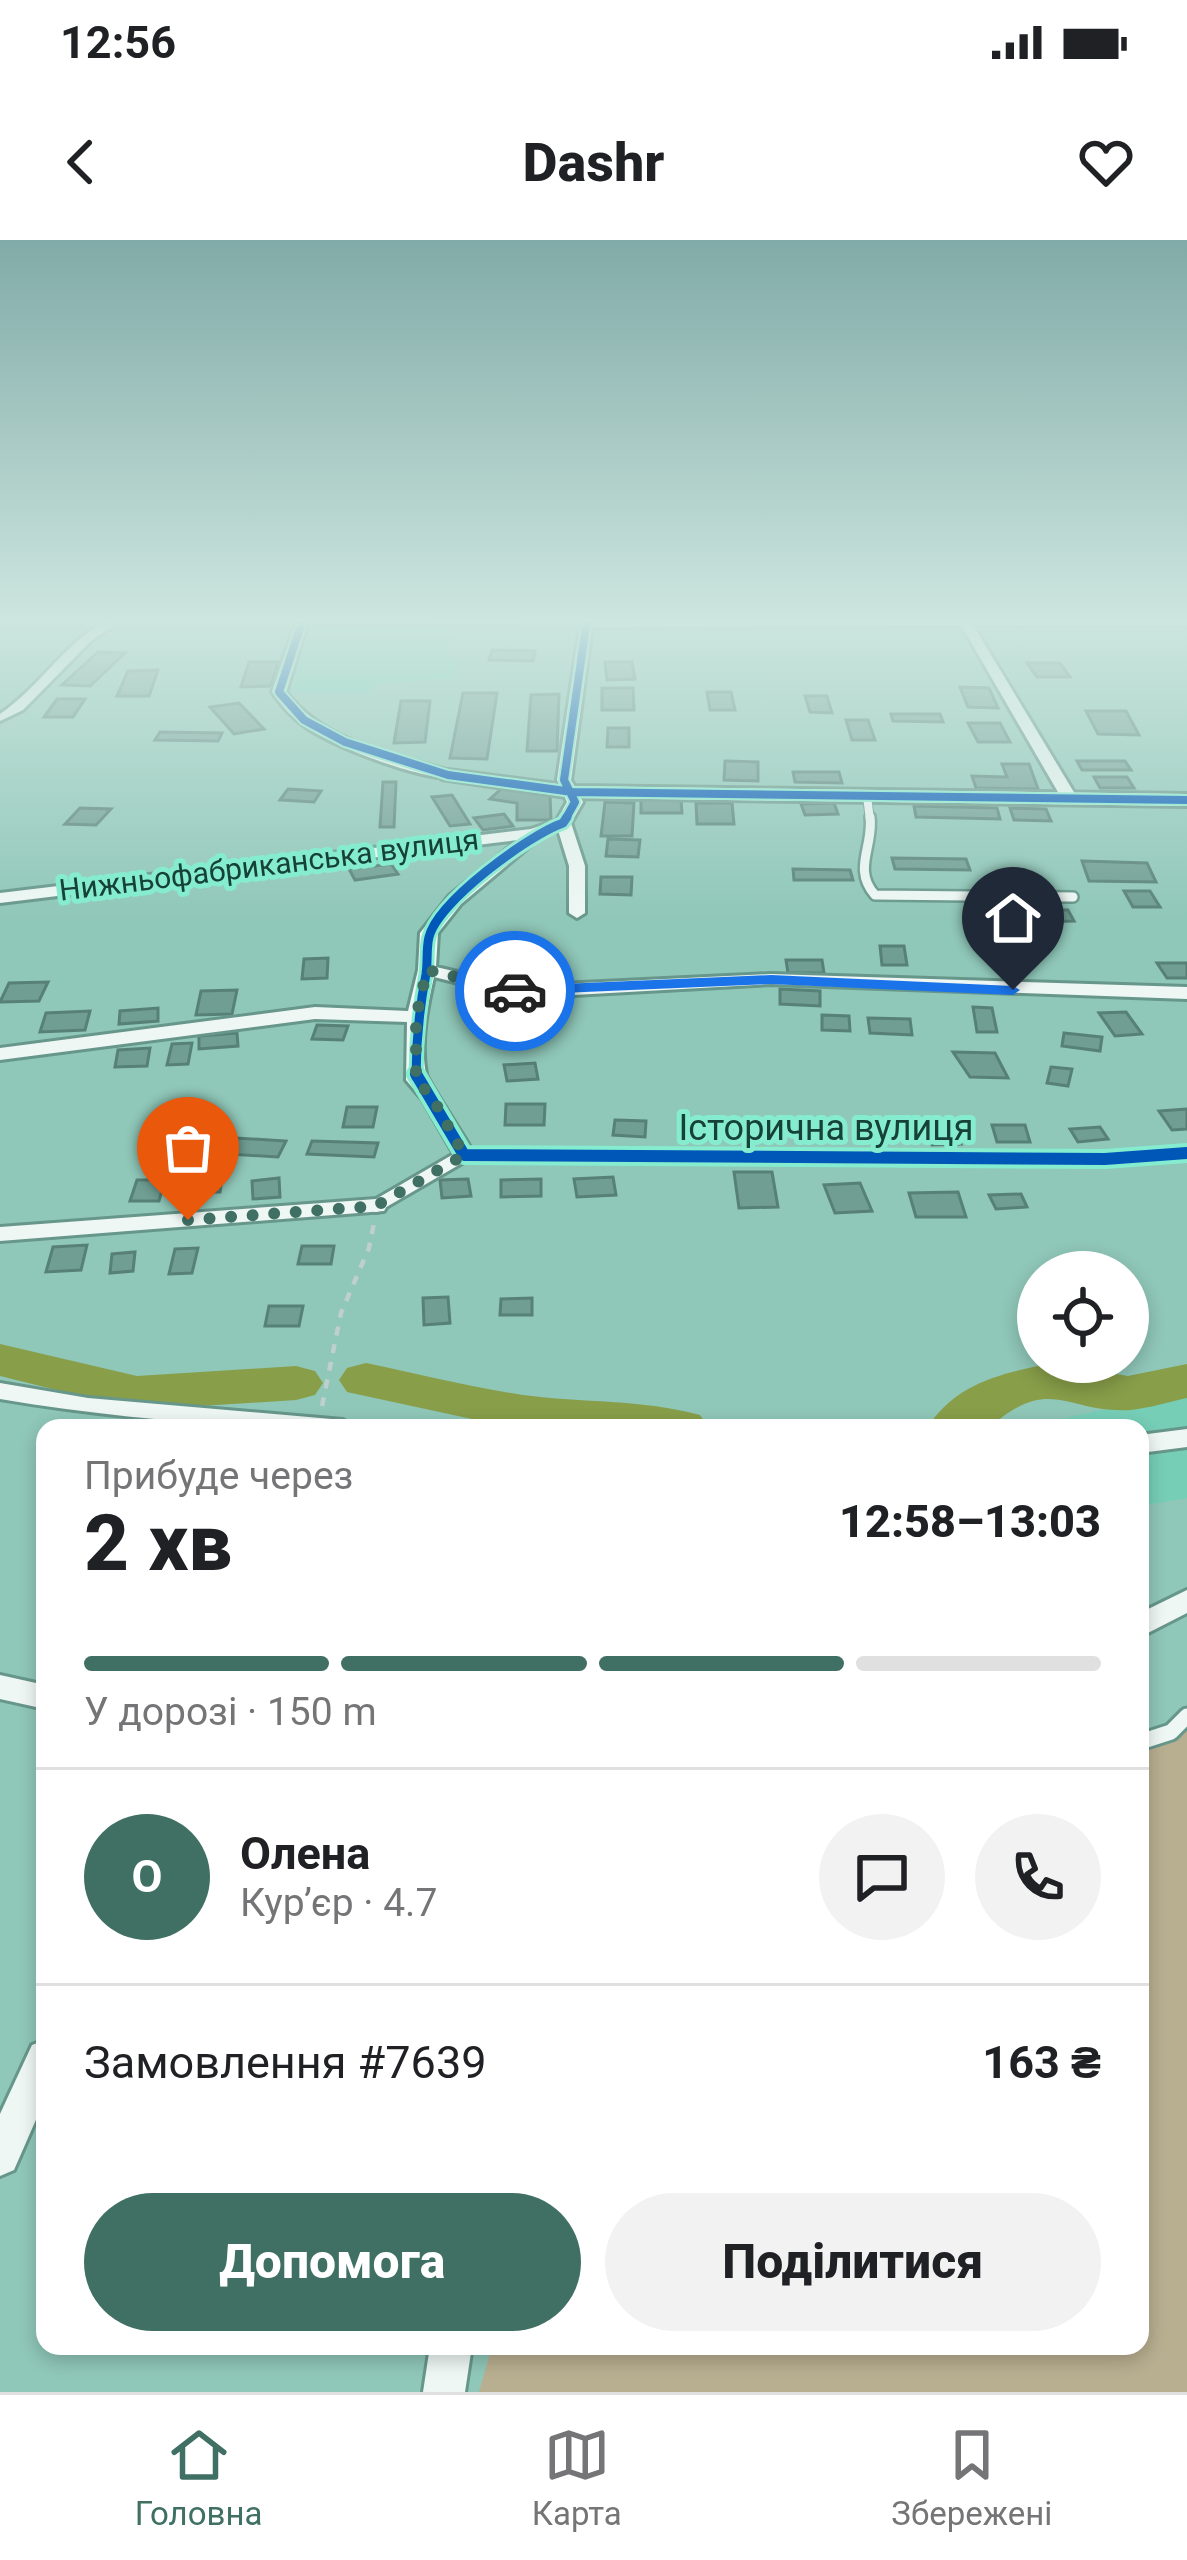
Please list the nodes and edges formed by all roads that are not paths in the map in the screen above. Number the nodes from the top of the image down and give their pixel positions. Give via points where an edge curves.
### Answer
1 (307, 719) edge
2 (573, 719) edge
3 (1023, 719) edge
4 (448, 775) joint
5 (573, 792) junction
6 (868, 796) junction
7 (1070, 799) junction
8 (1187, 800) edge
9 (563, 823) junction
10 (537, 832) junction
11 (6, 897) edge
12 (1073, 897) dead end
13 (577, 913) dead end
14 (0, 918) edge
15 (427, 970) junction
16 (1187, 993) edge
17 (416, 1017) junction
18 (0, 1054) edge
19 (1187, 1153) edge
20 (464, 1155) junction
21 (376, 1206) joint
22 (0, 1234) edge
23 (0, 1391) edge
24 (227, 1419) edge
25 (1187, 1438) edge
26 (1149, 1443) edge
27 (1187, 1600) edge
28 (1149, 1621) edge
29 (0, 1687) edge
30 (36, 1695) edge
31 (1187, 1716) edge
32 (1149, 1739) edge
33 (36, 2077) edge
34 (0, 2157) edge
35 (450, 2355) edge
36 (444, 2392) edge

1 - 4 street via 345,742
2 - 5 street via 564,780
3 - 7 street
4 - 5 street
5 - 6 street
5 - 9 street
6 - 7 street
6 - 12 lane via 872,834 861,859 875,895
7 - 8 street
9 - 10 street
9 - 13 street via 578,866
10 - 11 street, Нижньофабриканська вулиця
10 - 15 street via 442,916 429,933
11 - 14 street
15 - 16 street via 519,992 771,979
15 - 17 street
17 - 18 street via 315,1013
17 - 20 street via 416,1080
19 - 20 street, Історична вулиця
20 - 21 lane
21 - 22 street
23 - 24 street
25 - 26 street
27 - 28 street
29 - 30 street
31 - 32 lane
33 - 34 street
35 - 36 street

